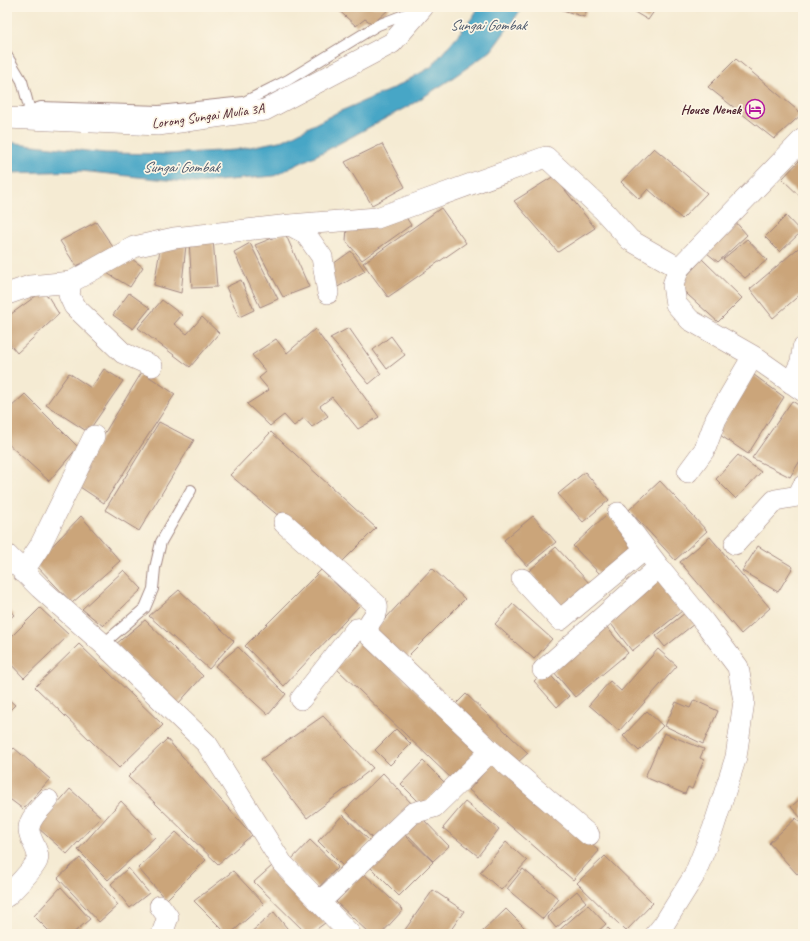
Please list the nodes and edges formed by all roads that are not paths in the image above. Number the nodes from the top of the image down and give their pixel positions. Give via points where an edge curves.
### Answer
1 (423, 7) edge
2 (7, 56) edge
3 (30, 111) junction
4 (9, 118) edge
5 (803, 139) edge
6 (290, 225) junction
7 (679, 268) junction
8 (71, 282) junction
9 (328, 293) dead end
10 (7, 294) edge
11 (803, 348) edge
12 (753, 356) junction
13 (152, 366) dead end
14 (797, 387) edge
15 (94, 436) dead end
16 (688, 472) dead end
17 (803, 486) edge
18 (191, 490) dead end
19 (618, 512) dead end
20 (284, 523) dead end
21 (735, 544) dead end
22 (645, 549) junction
23 (7, 555) edge
24 (658, 567) junction
25 (23, 572) junction
26 (522, 579) dead end
27 (368, 627) junction
28 (103, 644) junction
29 (543, 670) dead end
30 (301, 699) dead end
31 (491, 751) junction
32 (48, 800) dead end
33 (589, 835) dead end
34 (7, 896) edge
35 (320, 902) junction
36 (160, 906) dead end
37 (346, 933) edge
38 (162, 934) edge
39 (656, 934) edge

1 - 3 lane, Lorong Sungai Mulia 3A via 378,25 288,80 244,102 160,110 41,107
1 - 4 street, Lorong Sungai Mulia 3A via 392,43 265,110 158,125
2 - 3 lane via 22,81
3 - 4 lane, Lorong Sungai Mulia 3A
5 - 7 street
6 - 7 street via 377,218 546,157 603,210 630,240
6 - 8 street via 174,238 134,247
6 - 9 street via 305,233 322,258
7 - 12 street via 673,285 676,304 690,320
8 - 10 street via 30,286
8 - 13 street via 69,295 74,306 122,353
11 - 14 street
12 - 14 street
12 - 16 street via 716,419 705,448
15 - 25 street via 40,546
17 - 21 street via 798,496 775,500
18 - 28 lane via 161,542 153,589 145,608
19 - 22 street
20 - 27 street via 377,605 378,610
22 - 24 street
22 - 26 street via 560,620
23 - 25 street
24 - 29 street
24 - 39 street via 738,667 744,701 736,757 714,829 694,876
25 - 28 street
27 - 30 street via 356,629
27 - 31 street via 369,635
28 - 35 street via 207,744 282,863
31 - 33 street
31 - 35 street via 434,807 413,814
32 - 34 street via 33,818 29,828 30,838 37,852 37,862
35 - 37 street
36 - 38 street via 168,917

